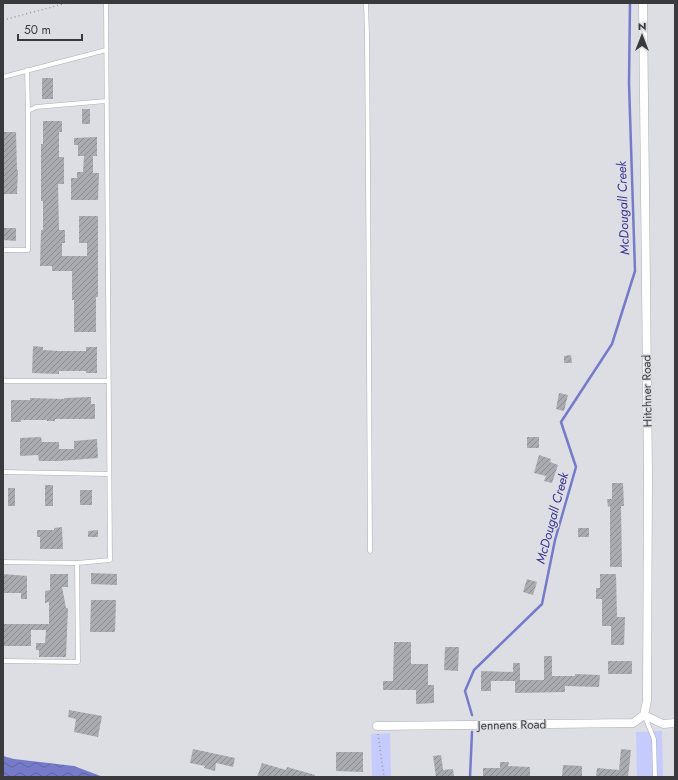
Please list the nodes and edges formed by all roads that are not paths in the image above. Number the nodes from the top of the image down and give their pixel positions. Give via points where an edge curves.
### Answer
1 (106, 3) edge
2 (366, 3) edge
3 (643, 3) edge
4 (106, 50) junction
5 (27, 70) junction
6 (3, 77) edge
7 (106, 101) junction
8 (28, 111) junction
9 (3, 250) edge
10 (3, 380) edge
11 (108, 381) junction
12 (3, 472) edge
13 (109, 474) junction
14 (370, 551) dead end
15 (3, 562) edge
16 (77, 563) junction
17 (5, 660) dead end
18 (644, 715) junction
19 (675, 724) edge
20 (377, 726) road end
21 (655, 777) edge

1 - 4 lane
2 - 14 lane
3 - 18 street, Hitchner Road via 648,474 648,701
4 - 5 lane
4 - 7 lane
5 - 6 lane
5 - 8 lane
7 - 8 lane via 36,107
7 - 11 lane
8 - 9 lane via 28,250
10 - 11 lane
11 - 13 lane
12 - 13 lane
13 - 16 lane via 110,560
15 - 16 lane
16 - 17 lane via 78,662
18 - 19 street via 663,724
18 - 20 street, Jennens Road via 633,723
18 - 21 lane via 654,739

